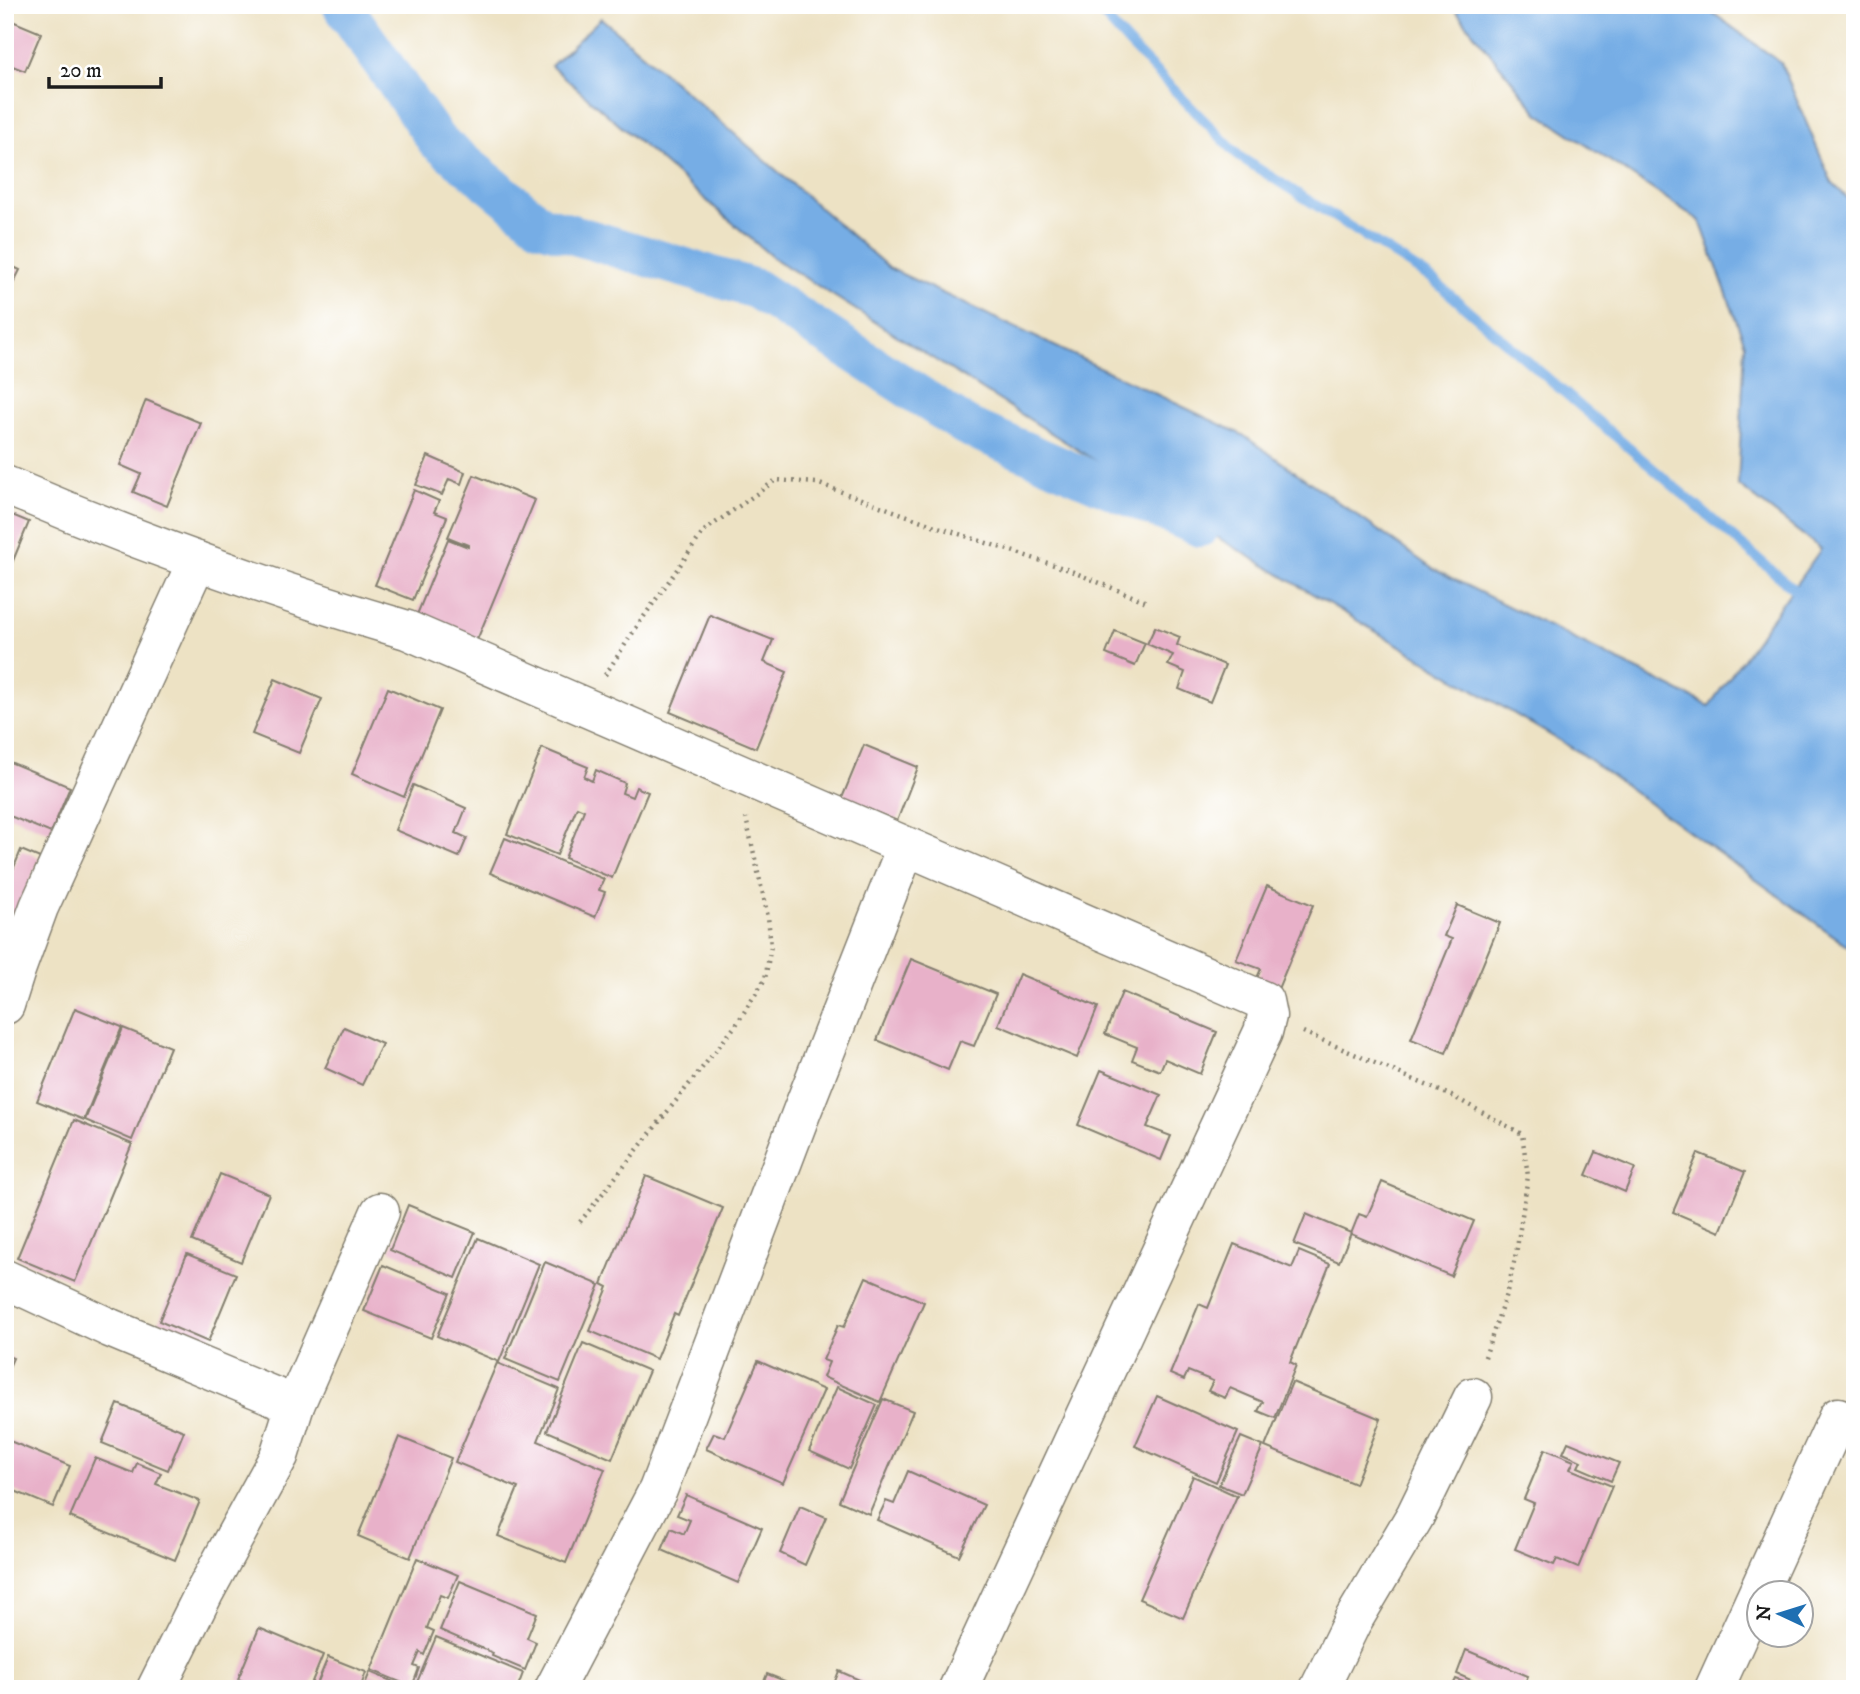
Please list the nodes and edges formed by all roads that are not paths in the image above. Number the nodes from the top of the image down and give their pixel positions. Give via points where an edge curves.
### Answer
1 (5, 485) edge
2 (197, 562) junction
3 (906, 847) junction
4 (5, 1005) edge
5 (380, 1212) dead end
6 (5, 1279) edge
7 (1473, 1397) road end
8 (295, 1405) junction
9 (1838, 1417) dead end
10 (156, 1689) edge
11 (554, 1689) edge
12 (958, 1689) edge
13 (1319, 1689) edge
14 (1714, 1689) edge

1 - 2 street
2 - 3 street via 407,630
2 - 4 street via 39,907
3 - 11 street via 658,1490
3 - 12 street via 1264,1001 1267,1016
5 - 8 street
6 - 8 street
7 - 13 street via 1415,1516 1352,1622
8 - 10 street via 279,1455
9 - 14 street

